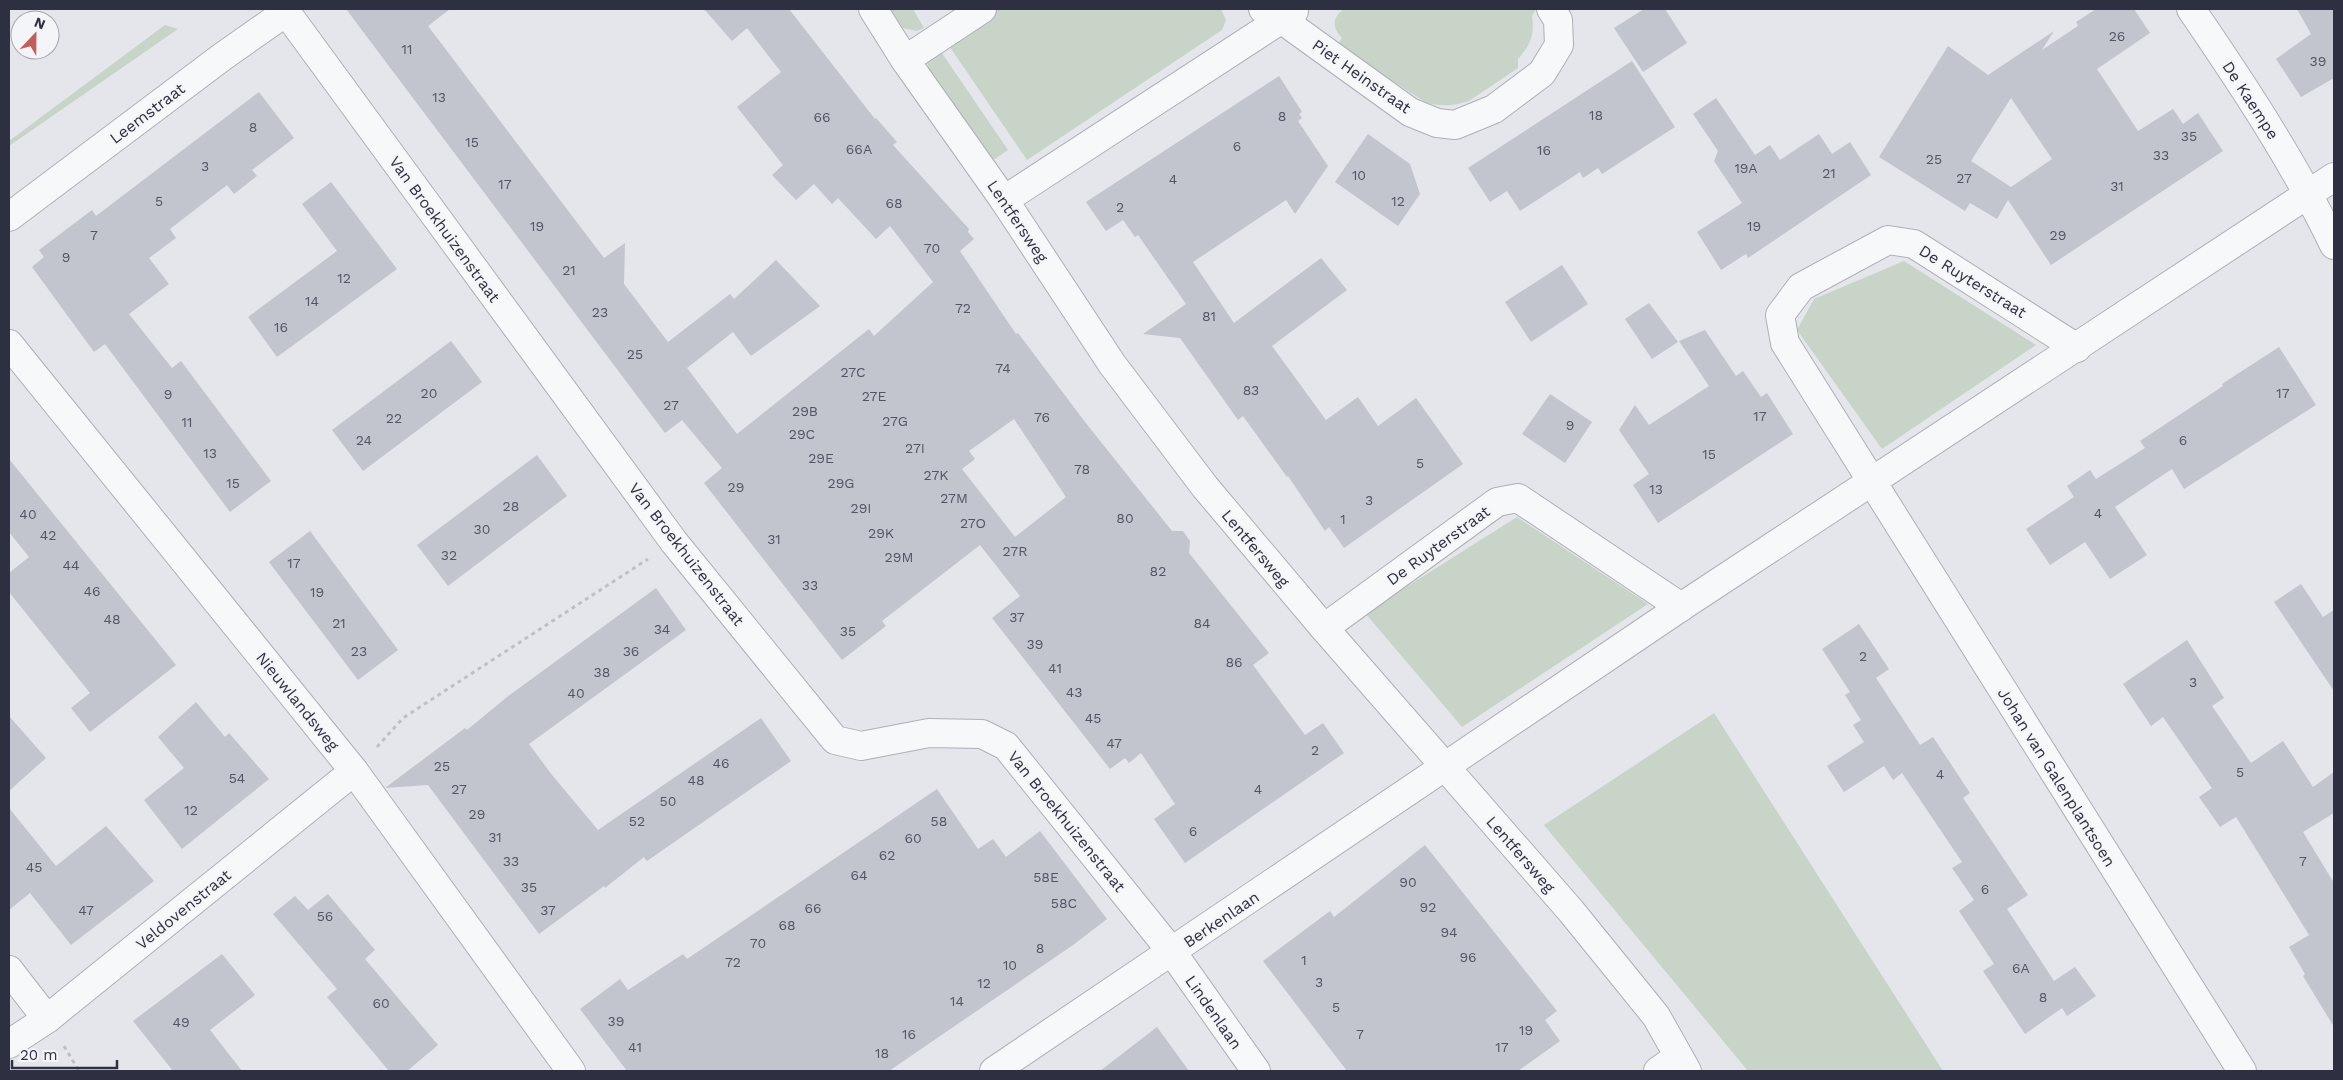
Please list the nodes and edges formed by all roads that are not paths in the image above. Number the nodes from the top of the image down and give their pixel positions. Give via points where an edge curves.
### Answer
1 (873, 9) edge
2 (982, 9) edge
3 (1551, 9) edge
4 (2191, 9) edge
5 (285, 10) edge
6 (1280, 12) edge
7 (905, 60) junction
8 (2334, 177) edge
9 (2309, 194) junction
10 (1004, 200) junction
11 (9, 217) edge
12 (2334, 246) edge
13 (9, 344) edge
14 (2077, 348) junction
15 (1872, 483) junction
16 (1681, 607) junction
17 (1324, 628) junction
18 (1445, 766) junction
19 (354, 771) junction
20 (1172, 952) junction
21 (9, 970) edge
22 (47, 1018) junction
23 (9, 1044) edge
24 (1674, 1066) edge
25 (571, 1071) edge
26 (994, 1071) edge
27 (1256, 1071) edge
28 (2242, 1071) edge

1 - 7 street, Lentfersweg
2 - 7 street
3 - 6 street, Piet Heinstraat via 1558,20 1559,45 1542,73 1494,110 1455,125 1437,123 1410,112
4 - 9 street, De Kaempe via 2255,103
5 - 11 street, Leemstraat
5 - 20 street, Van Broekhuizenstraat via 674,542 835,740 860,746 929,733 982,734 1006,746
6 - 10 street, Piet Heinstraat
7 - 10 street, Lentfersweg
8 - 9 street
9 - 12 street
9 - 14 street
10 - 17 street, Lentfersweg via 1118,372 1205,487
13 - 19 street, Nieuwlandsweg
14 - 15 street
14 - 15 street, De Ruyterstraat via 1914,244 1888,240 1801,286 1780,315 1785,343
15 - 16 street
15 - 28 street, Johan van Galenplantsoen
16 - 17 street, De Ruyterstraat via 1518,498 1497,502
16 - 18 street
17 - 18 street, Lentfersweg
18 - 20 street, Berkenlaan
18 - 24 street, Lentfersweg via 1656,1016
19 - 22 street, Veldovenstraat
19 - 25 street, Nieuwlandsweg
20 - 26 street, Berkenlaan
20 - 27 street, Lindenlaan
21 - 22 street
22 - 23 street, Veldovenstraat

